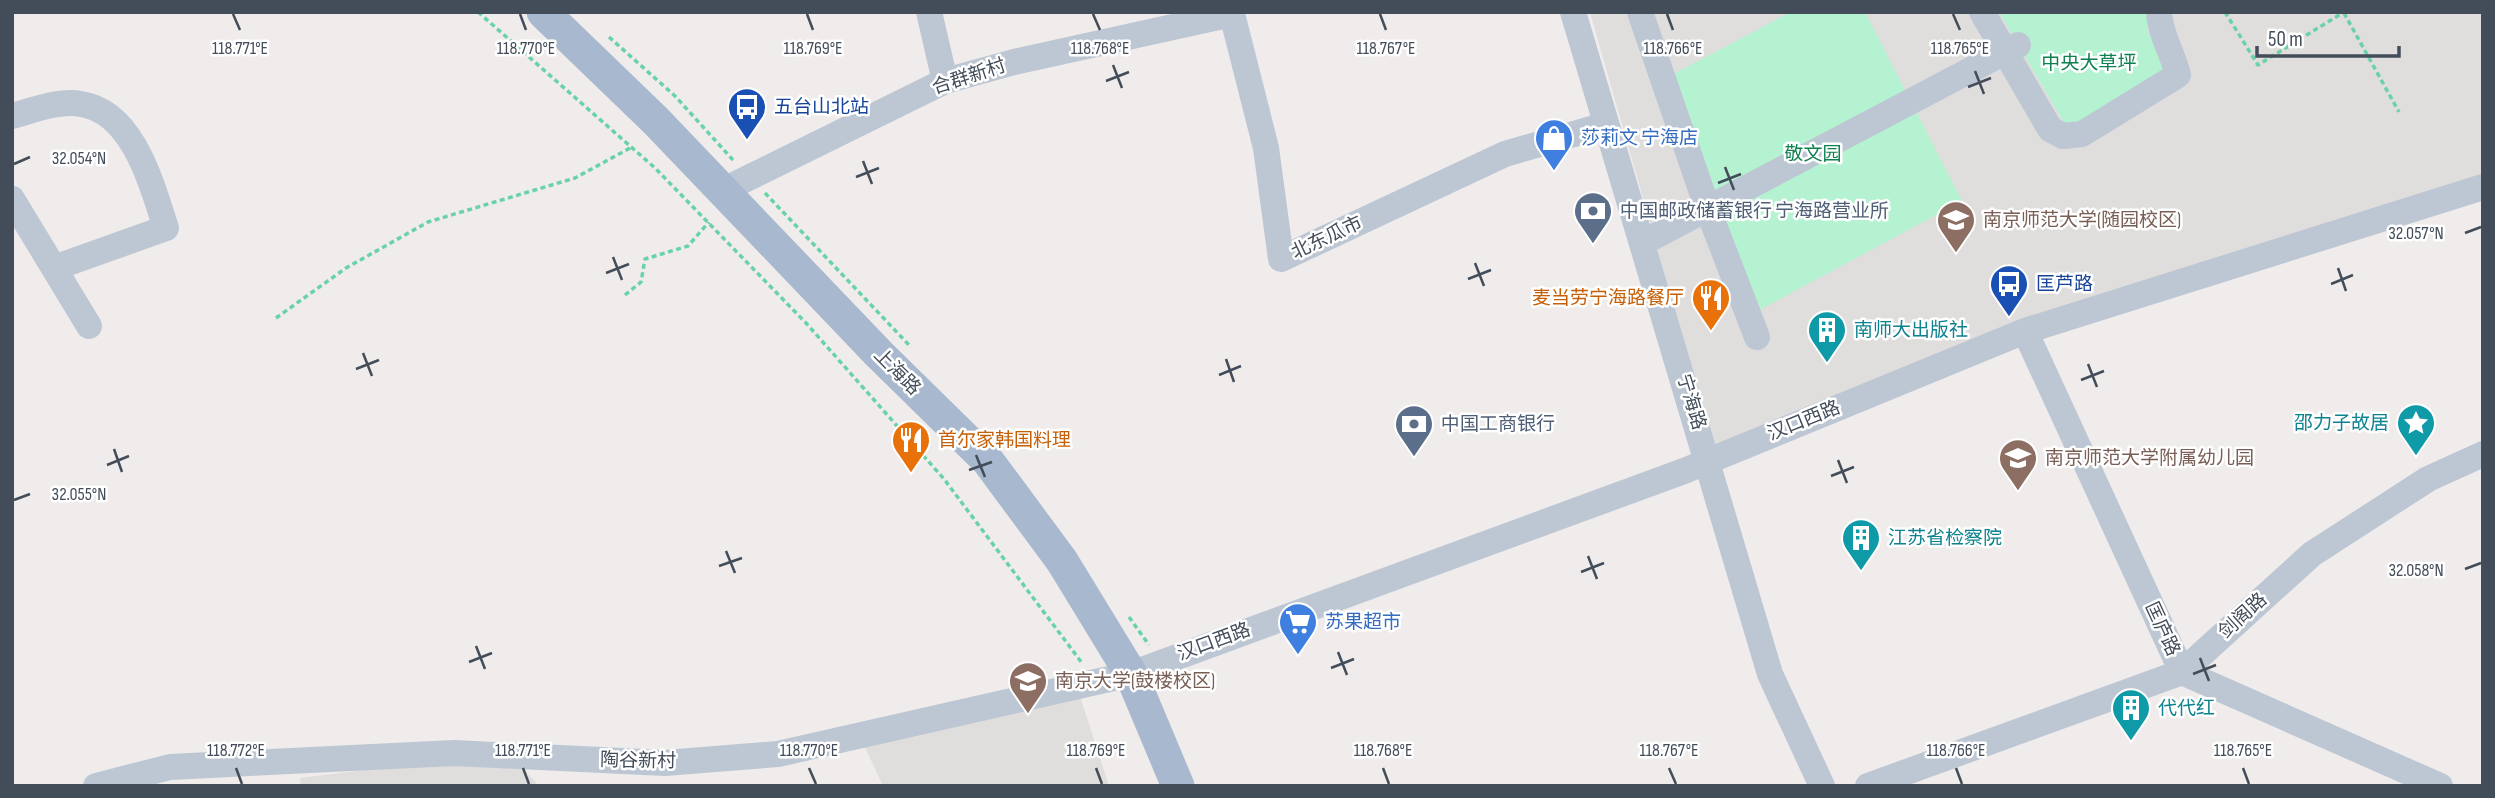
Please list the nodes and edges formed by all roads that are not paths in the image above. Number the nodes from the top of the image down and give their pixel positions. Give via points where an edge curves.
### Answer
1 (543, 12) edge
2 (929, 12) edge
3 (1573, 12) edge
4 (1640, 12) edge
5 (1982, 12) edge
6 (2159, 12) edge
7 (1231, 14) edge
8 (2011, 49) junction
9 (945, 81) junction
10 (12, 116) edge
11 (1605, 125) junction
12 (2483, 187) edge
13 (724, 190) junction
14 (12, 199) edge
15 (1707, 207) junction
16 (1642, 243) junction
17 (54, 268) junction
18 (89, 326) dead end
19 (2025, 331) junction
20 (1757, 337) dead end
21 (2483, 454) edge
22 (1709, 460) junction
23 (2182, 671) junction
24 (1131, 674) junction
25 (670, 774) edge
26 (96, 786) edge
27 (1178, 786) edge
28 (1822, 786) edge
29 (1868, 786) edge
30 (2440, 786) edge

1 - 13 main road, 上海路
2 - 9 street
3 - 11 street, 宁海路
4 - 15 street
5 - 8 street
6 - 8 street via 2178,75 2082,134 2063,136 2050,129
7 - 9 street, 合群新村
7 - 11 street, 北东瓜市 via 1266,148 1281,259 1505,154
8 - 15 street
9 - 13 street, 合群新村
10 - 17 street via 55,104 82,104 100,112 136,145 166,228
11 - 16 street, 宁海路
12 - 19 street, 汉口西路
13 - 24 main road, 上海路 via 988,461 1062,561
14 - 17 street
15 - 16 street
15 - 20 street
16 - 22 street, 宁海路
17 - 18 street
19 - 22 street, 汉口西路
19 - 23 street, 匡庐路
21 - 23 street, 剑阁路 via 2428,479 2312,554
22 - 24 street, 汉口西路
22 - 28 street, 宁海路 via 1770,674
23 - 29 street, 剑阁路
23 - 30 street, 匡庐路
24 - 25 street, 陶谷新村
24 - 27 main road, 上海路
25 - 26 street, 陶谷新村 via 454,753 170,767

